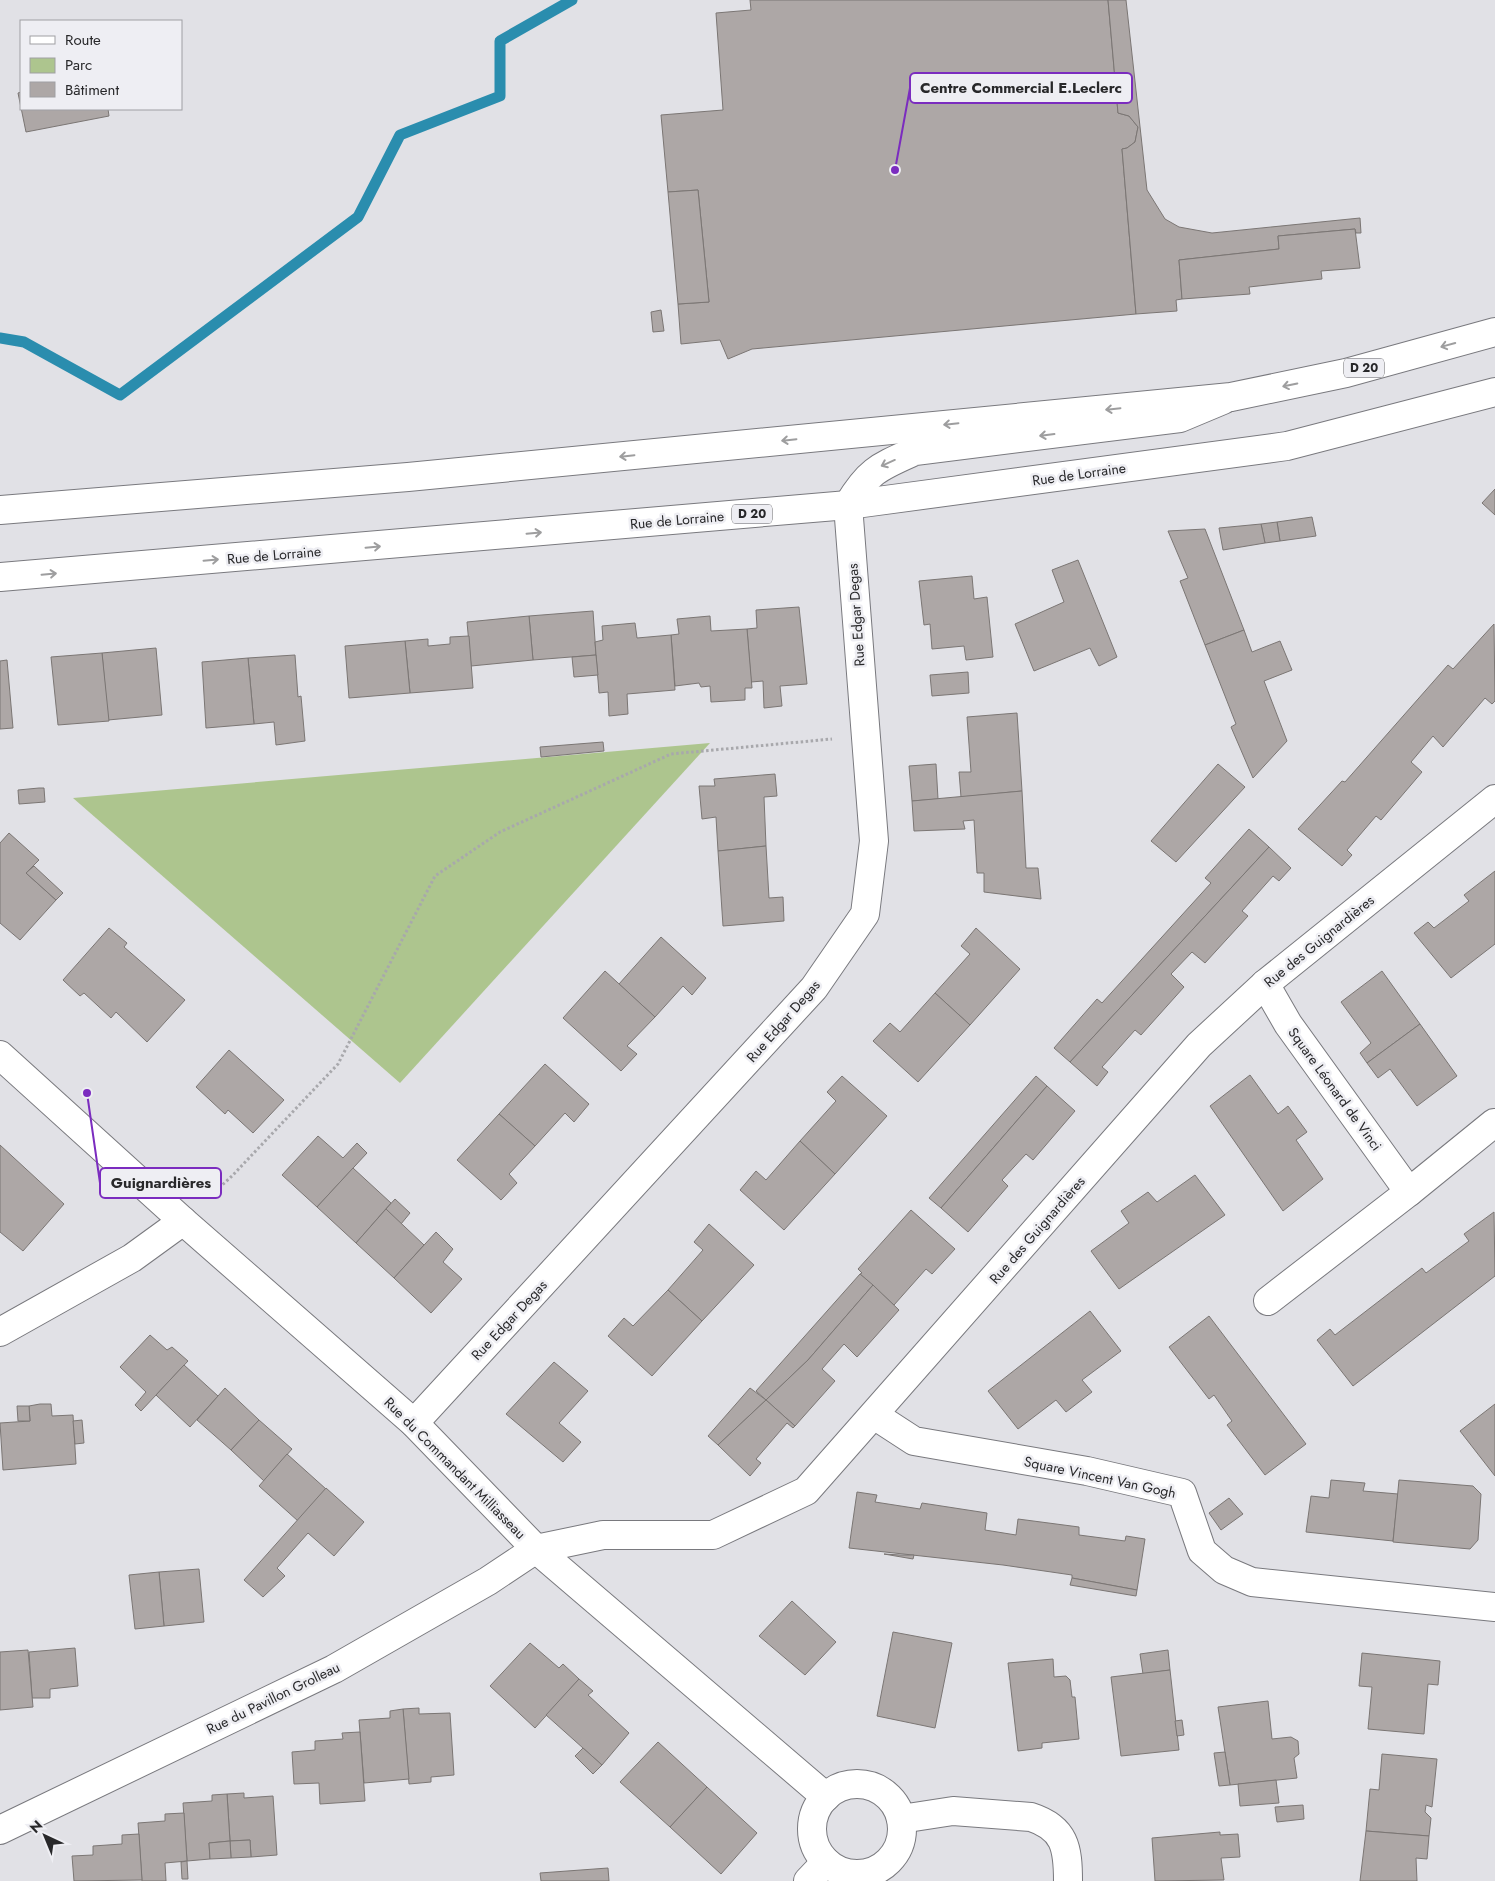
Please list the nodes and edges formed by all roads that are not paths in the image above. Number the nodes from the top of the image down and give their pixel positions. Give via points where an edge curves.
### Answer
1 (1495, 332) edge
2 (1495, 392) edge
3 (1231, 397) junction
4 (848, 505) junction
5 (0, 510) edge
6 (0, 578) edge
7 (1495, 799) edge
8 (1265, 984) junction
9 (0, 1055) edge
10 (1494, 1123) dead end
11 (1409, 1192) junction
12 (183, 1221) junction
13 (1268, 1301) dead end
14 (0, 1332) edge
15 (874, 1415) junction
16 (414, 1423) junction
17 (536, 1549) junction
18 (1495, 1607) edge
19 (826, 1796) junction
20 (901, 1819) junction
21 (0, 1830) edge
22 (817, 1871) edge
23 (1068, 1881) edge

1 -> 3 street, D 20 via 1346,373
2 - 4 street, Rue de Lorraine / D 20 via 1287,446
3 -> 4 street via 1180,418 915,451 878,467 860,485
3 -> 5 street, D 20 via 418,476
6 -> 4 street, Rue de Lorraine / D 20
4 - 16 street, Rue Edgar Degas via 874,841 865,914 814,988
7 - 8 street, Rue des Guignardières
8 - 11 street, Square Léonard de Vinci via 1288,1024
8 - 15 street, Rue des Guignardières via 1199,1045
9 - 12 street, Rue du Commandant Milliasseau
10 - 11 street
11 - 13 street
12 - 14 street via 132,1258
12 - 16 street, Rue du Commandant Milliasseau
15 - 17 street, Rue des Guignardières via 806,1491 713,1535 603,1535
15 - 18 street, Square Vincent Van Gogh via 914,1441 1088,1471 1182,1493 1202,1551 1224,1570 1252,1582
16 - 17 street, Rue du Commandant Milliasseau
17 - 19 street, Rue du Commandant Milliasseau
17 - 21 street, Rue du Pavillon Grolleau via 488,1581 334,1669
19 - 20 street via 837,1788 863,1784 887,1796
19 - 22 street via 812,1822
20 - 22 street via 898,1847 879,1868 852,1874 838,1870
20 - 23 street via 953,1811 1031,1817 1043,1821 1059,1834 1065,1846

